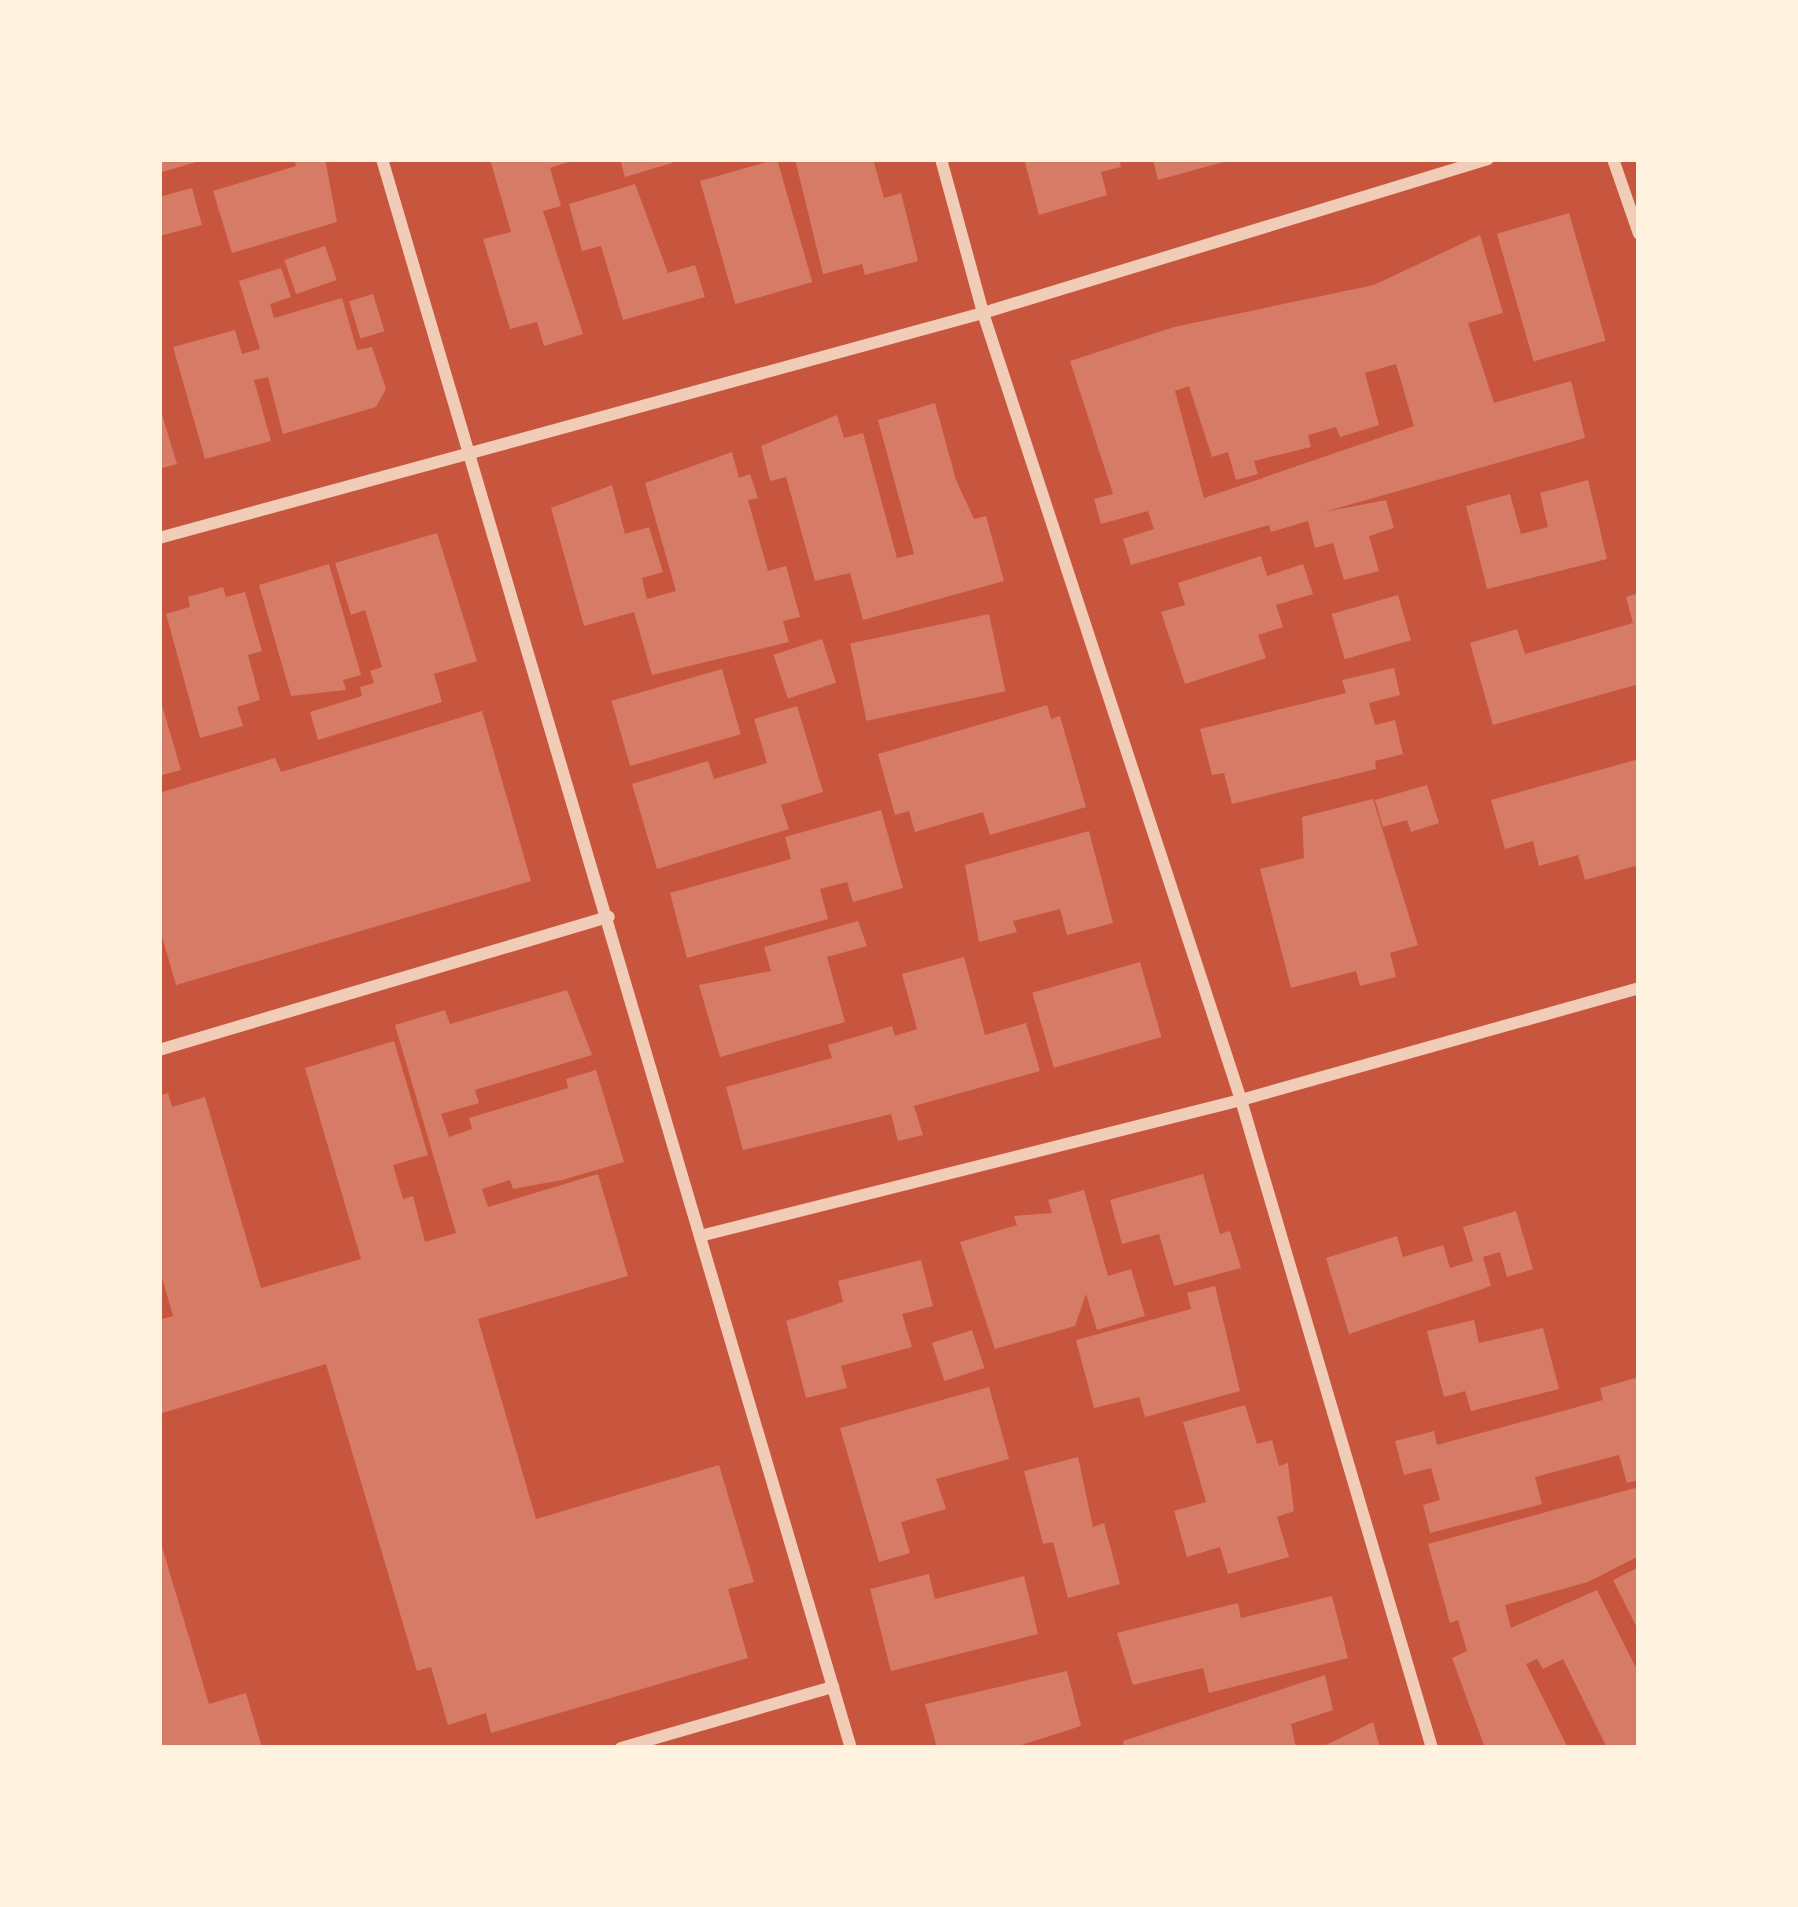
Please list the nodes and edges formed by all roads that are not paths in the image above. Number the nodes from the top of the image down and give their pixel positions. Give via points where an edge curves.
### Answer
1 (382, 159) edge
2 (941, 159) edge
3 (1488, 159) edge
4 (1613, 159) edge
5 (1639, 234) edge
6 (983, 313) junction
7 (470, 452) junction
8 (159, 538) edge
9 (609, 917) junction
10 (1639, 988) edge
11 (159, 1050) edge
12 (1241, 1100) junction
13 (704, 1235) junction
14 (833, 1687) junction
15 (621, 1748) edge
16 (851, 1748) edge
17 (1432, 1748) edge

1 - 7 street
2 - 6 street
3 - 6 street
4 - 5 street
6 - 7 street
6 - 12 street
7 - 8 street
7 - 9 street
9 - 11 street
9 - 13 street
10 - 12 street
12 - 13 street
12 - 17 street
13 - 14 street
14 - 15 street
14 - 16 street

